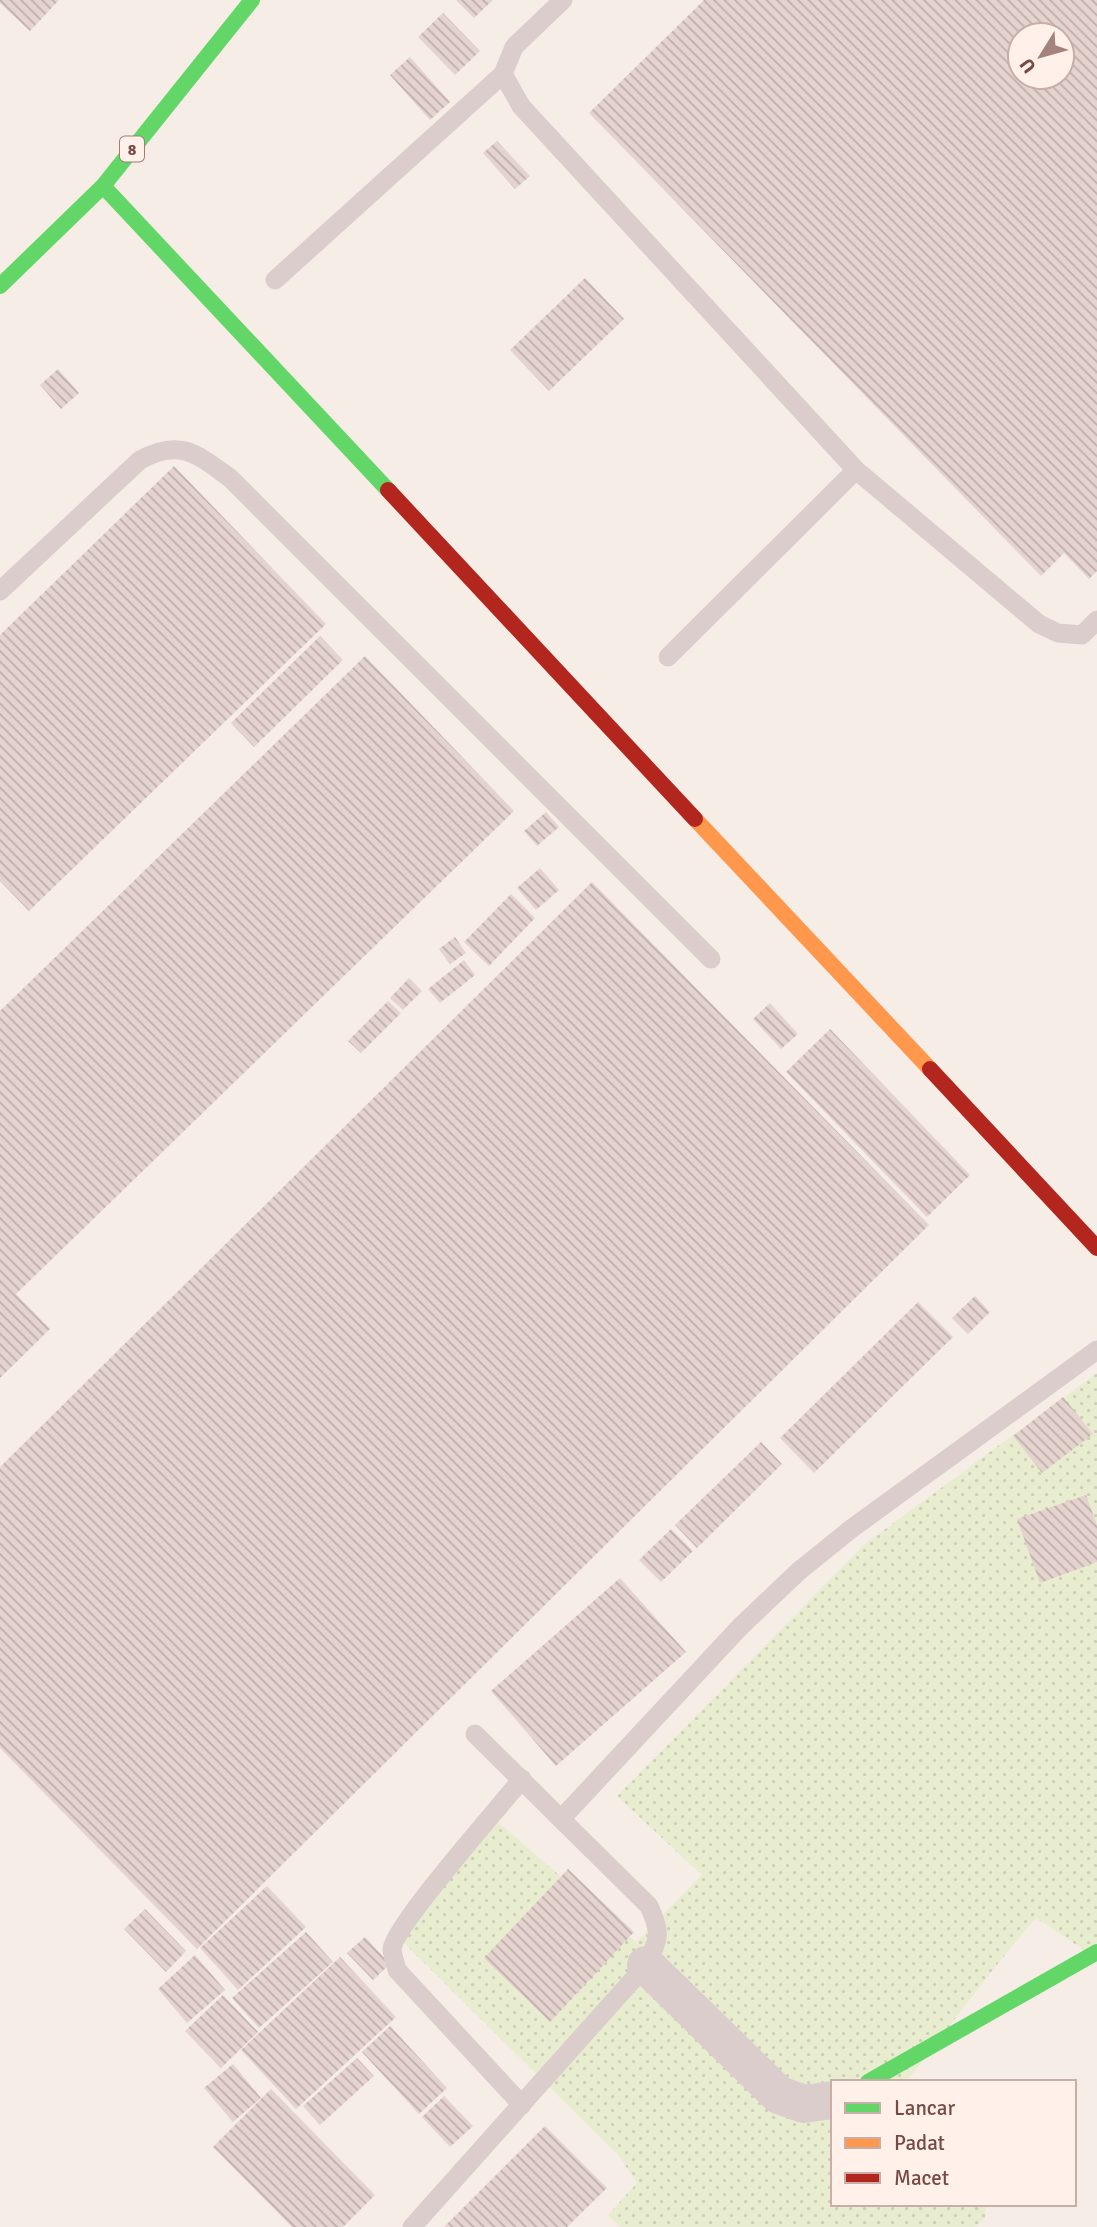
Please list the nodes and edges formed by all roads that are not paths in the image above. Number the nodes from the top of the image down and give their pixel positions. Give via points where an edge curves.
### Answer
1 (252, 0) edge
2 (563, 0) edge
3 (503, 74) junction
4 (103, 186) junction
5 (275, 280) dead end
6 (0, 286) edge
7 (856, 470) junction
8 (0, 591) edge
9 (1097, 620) edge
10 (668, 657) dead end
11 (711, 959) dead end
12 (1097, 1248) edge
13 (1097, 1350) edge
14 (475, 1734) dead end
15 (522, 1779) junction
16 (561, 1819) junction
17 (1097, 1952) edge
18 (646, 1965) junction
19 (872, 2080) edge
20 (831, 2100) edge
21 (522, 2105) junction
22 (412, 2227) edge

1 - 4 main road, 8
2 - 3 lane via 514,47
3 - 5 lane
3 - 7 lane via 521,106
4 - 6 main road, 8
4 - 12 main road
7 - 9 lane via 1039,624 1058,633 1082,635
7 - 10 lane
8 - 11 lane via 140,460 169,450 188,450 230,478
13 - 16 lane via 799,1572 740,1627
14 - 15 lane
15 - 16 lane
15 - 21 lane via 418,1906 392,1948 397,1970
16 - 18 lane via 649,1906 659,1939
17 - 19 main road
18 - 20 street via 779,2095 804,2104
18 - 21 lane
21 - 22 lane

